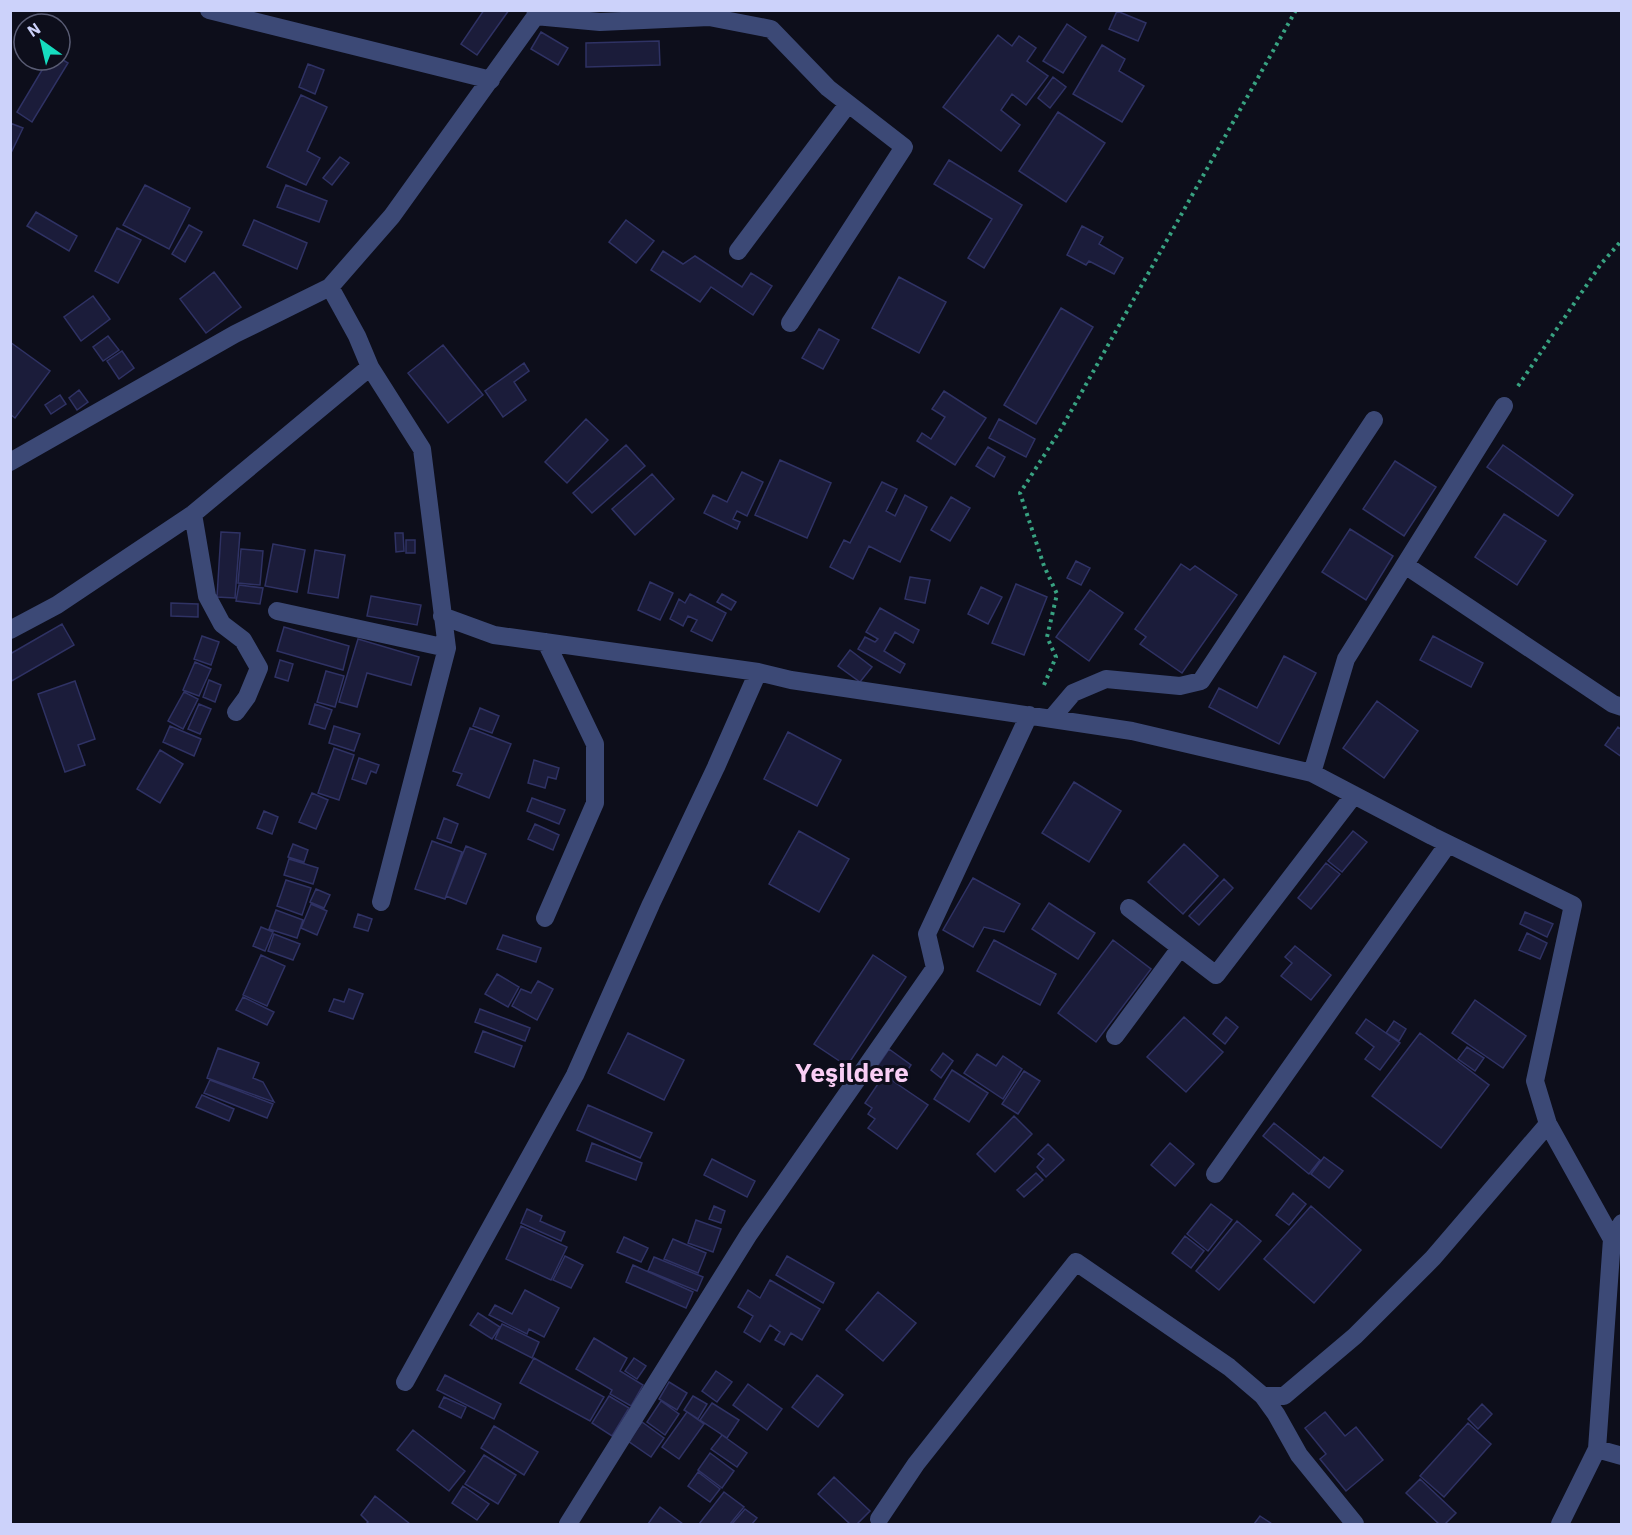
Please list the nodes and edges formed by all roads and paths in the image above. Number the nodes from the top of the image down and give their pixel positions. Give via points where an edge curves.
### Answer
1 (209, 10) edge
2 (1296, 10) edge
3 (538, 13) edge
4 (491, 80) junction
5 (848, 104) junction
6 (1622, 240) edge
7 (738, 251) dead end
8 (330, 287) junction
9 (790, 323) dead end
10 (370, 367) junction
11 (1504, 406) joint
12 (1374, 420) dead end
13 (10, 462) edge
14 (193, 514) junction
15 (1405, 564) junction
16 (277, 611) dead end
17 (442, 616) junction
18 (10, 630) edge
19 (546, 642) junction
20 (447, 648) junction
21 (758, 672) junction
22 (1622, 707) edge
23 (236, 712) dead end
24 (1029, 715) junction
25 (1051, 718) junction
26 (1312, 773) junction
27 (1354, 795) junction
28 (1448, 844) junction
29 (381, 902) dead end
30 (1129, 908) dead end
31 (545, 918) dead end
32 (1180, 948) junction
33 (1115, 1036) dead end
34 (1548, 1124) junction
35 (1215, 1174) dead end
36 (1617, 1231) edge
37 (405, 1382) dead end
38 (1263, 1396) junction
39 (1598, 1449) junction
40 (1622, 1456) edge
41 (879, 1519) dead end
42 (568, 1524) edge
43 (1355, 1524) edge
44 (1560, 1524) edge

1 - 4 street
2 - 24 path via 1020,493 1057,594 1047,637 1056,657
3 - 4 street
3 - 5 street via 600,22 710,17 771,29
4 - 8 street via 392,216
5 - 7 street
5 - 9 street via 904,147
6 - 11 path via 1601,264
8 - 10 street
8 - 13 street via 235,334
10 - 14 street
10 - 17 street via 422,449
11 - 15 street
12 - 25 street via 1201,681 1180,686 1106,679 1073,693
14 - 18 street via 57,604
14 - 23 street via 207,596 222,624 243,640 259,668
15 - 22 street
15 - 26 street via 1346,659
16 - 20 street
17 - 19 street via 494,635
17 - 20 street
19 - 21 street
19 - 31 street via 595,744 595,803
20 - 29 street
21 - 24 street
21 - 37 street via 575,1075
24 - 25 street
24 - 42 street via 927,934 935,969 749,1234
25 - 26 street via 1132,731
26 - 27 street
27 - 28 street
27 - 32 street via 1216,975
28 - 34 street via 1572,905 1534,1081
28 - 35 street
30 - 32 street
32 - 33 street
34 - 36 street
34 - 38 street via 1433,1258 1354,1336 1284,1396
36 - 39 street
38 - 41 street via 1229,1367 1076,1262 916,1464
38 - 43 street via 1299,1455
39 - 40 street
39 - 44 street

